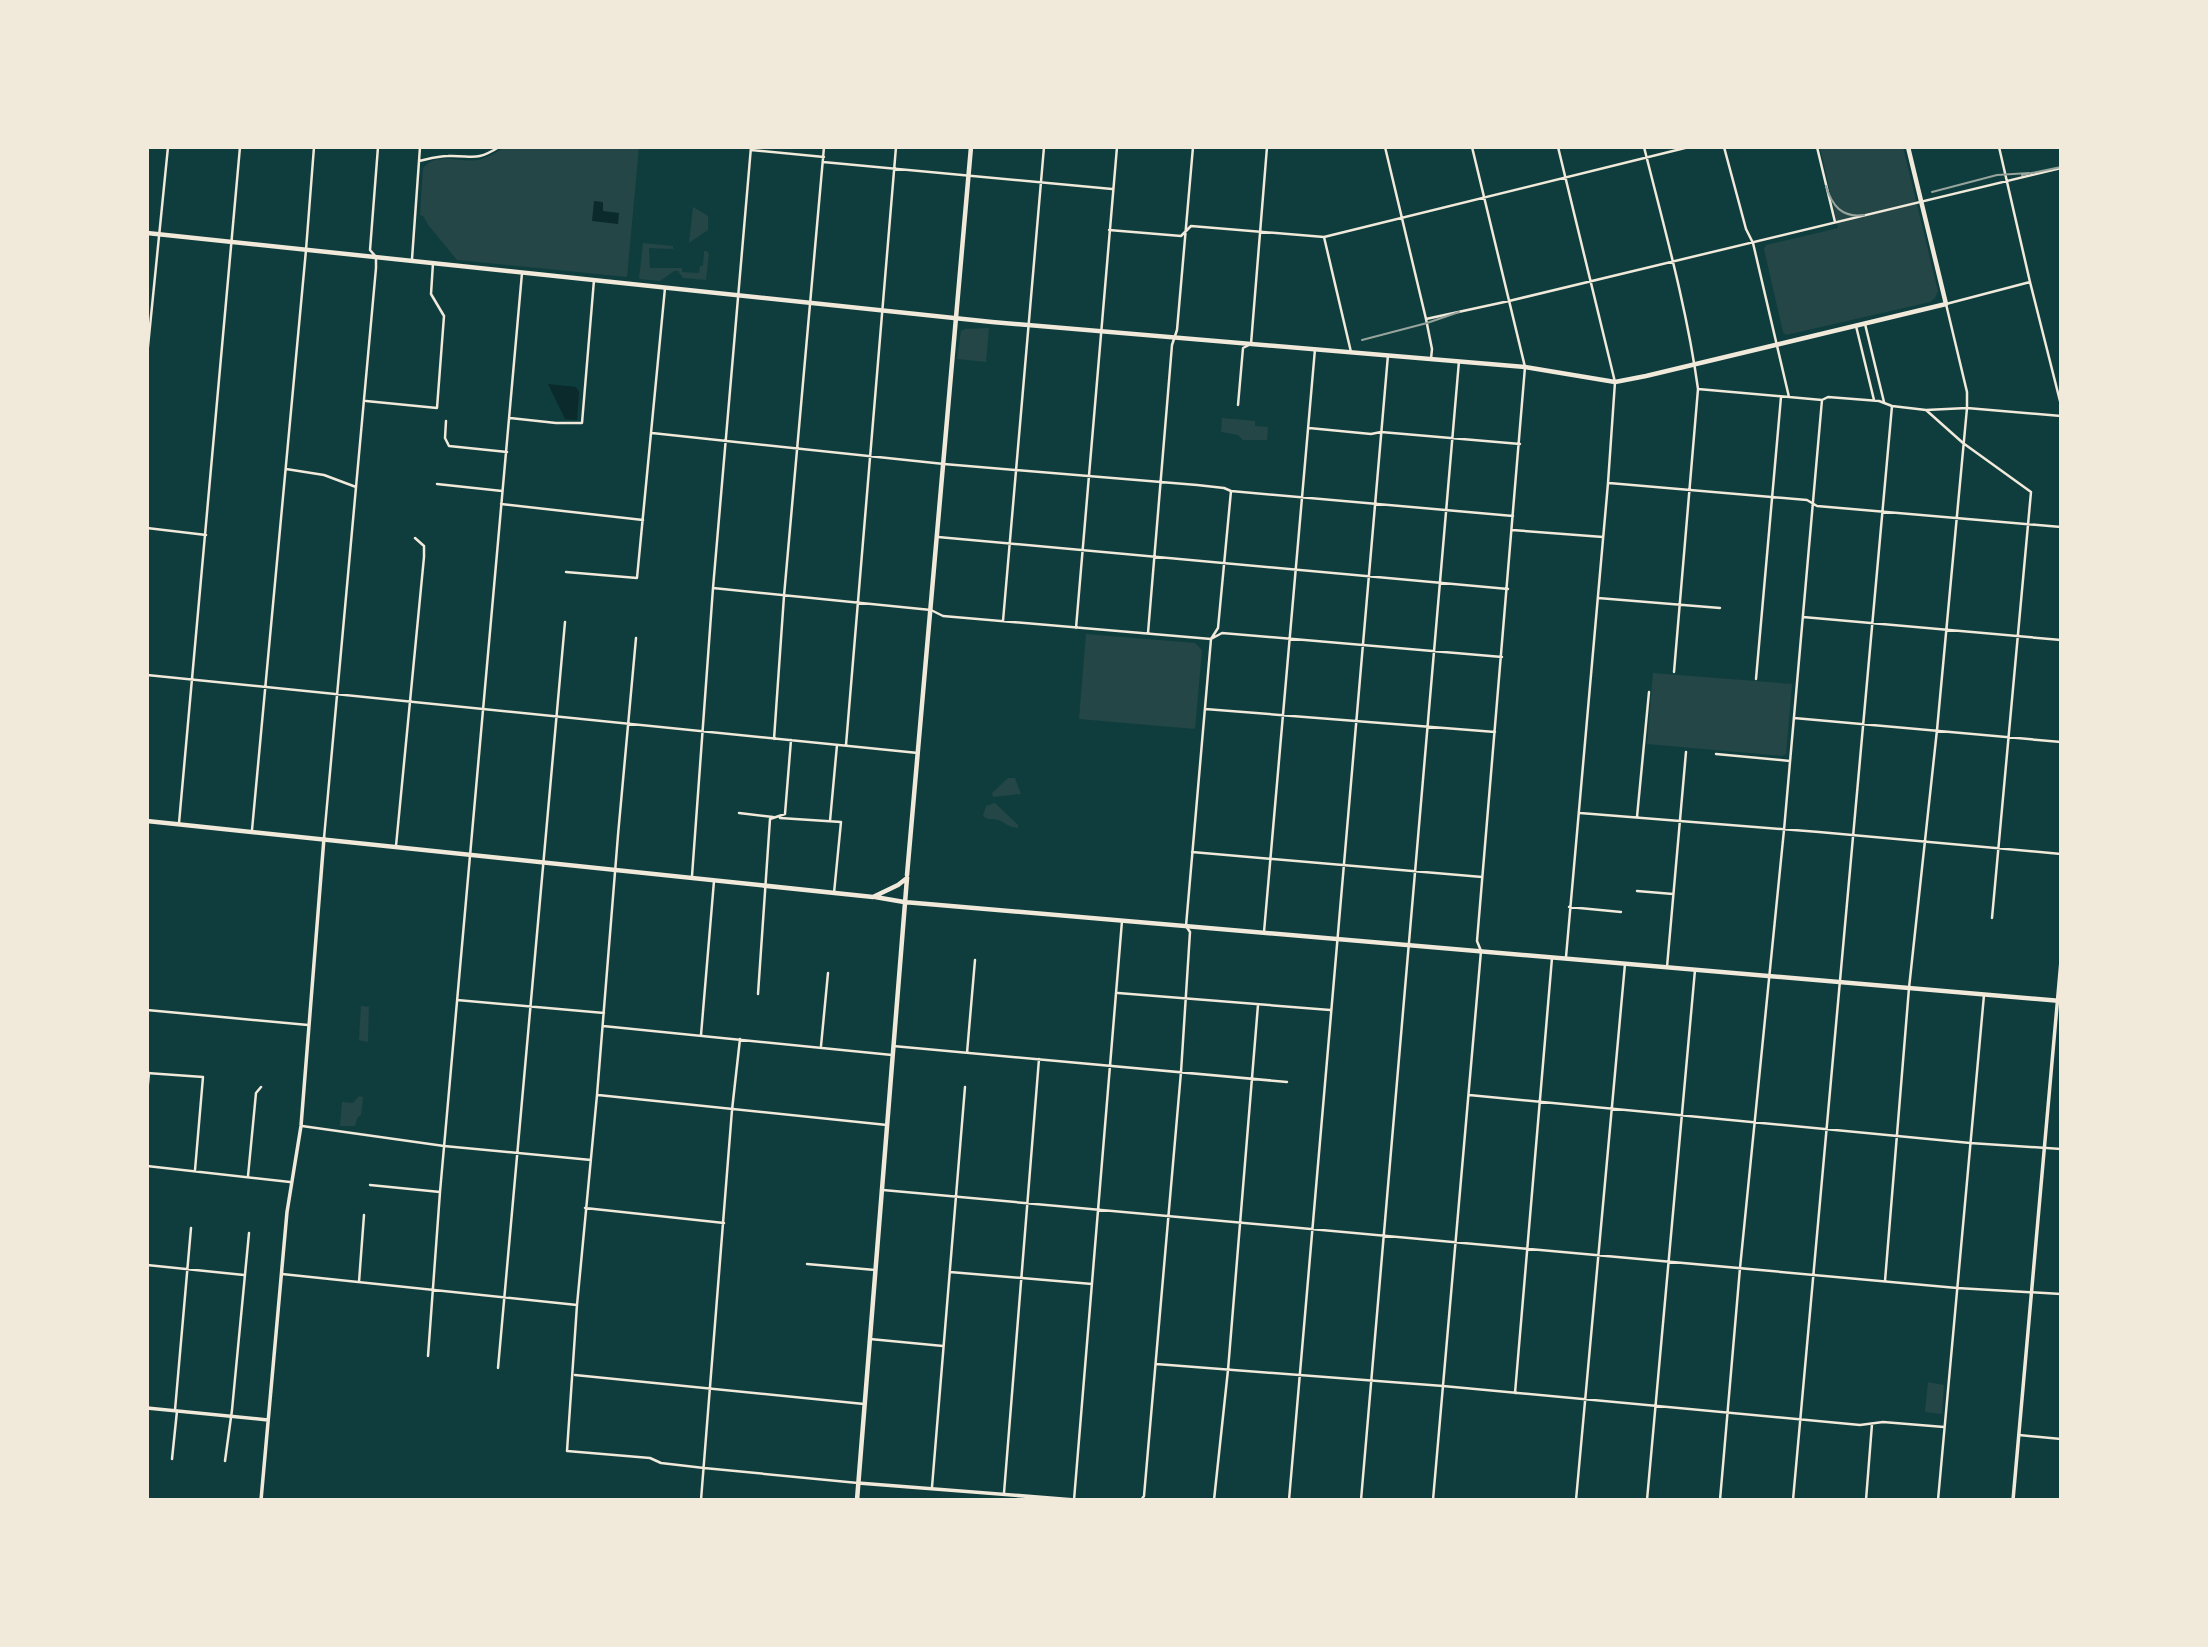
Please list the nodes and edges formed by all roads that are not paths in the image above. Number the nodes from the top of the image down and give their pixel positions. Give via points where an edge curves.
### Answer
1 (168, 147) edge
2 (240, 147) edge
3 (314, 147) edge
4 (378, 147) edge
5 (420, 147) edge
6 (499, 147) edge
7 (824, 147) edge
8 (896, 147) edge
9 (971, 147) edge
10 (1044, 147) edge
11 (1116, 147) edge
12 (1193, 147) edge
13 (1267, 147) edge
14 (1385, 147) edge
15 (1472, 147) edge
16 (1558, 147) edge
17 (1644, 147) edge
18 (1689, 147) edge
19 (1724, 147) edge
20 (1817, 147) edge
21 (1908, 147) edge
22 (1999, 147) edge
23 (751, 149) edge
24 (824, 157) junction
25 (1646, 158) junction
26 (419, 161) junction
27 (823, 162) junction
28 (2061, 168) edge
29 (894, 169) junction
30 (968, 176) junction
31 (1565, 178) junction
32 (2007, 181) junction
33 (1040, 183) junction
34 (1112, 189) junction
35 (1484, 197) junction
36 (1922, 202) junction
37 (1402, 217) junction
38 (1835, 222) junction
39 (1110, 230) junction
40 (147, 233) edge
41 (1185, 233) junction
42 (1260, 233) junction
43 (159, 235) junction
44 (1324, 237) junction
45 (232, 243) junction
46 (1753, 243) junction
47 (306, 250) junction
48 (376, 257) junction
49 (411, 261) junction
50 (1672, 262) junction
51 (433, 263) junction
52 (522, 273) junction
53 (594, 280) junction
54 (1590, 281) junction
55 (2030, 282) junction
56 (665, 288) junction
57 (737, 295) junction
58 (1509, 301) junction
59 (811, 303) junction
60 (1946, 304) junction
61 (882, 311) junction
62 (149, 314) edge
63 (956, 318) junction
64 (1426, 319) junction
65 (1865, 324) junction
66 (1028, 325) junction
67 (1856, 326) junction
68 (1101, 331) junction
69 (1175, 338) junction
70 (1251, 344) junction
71 (1777, 345) junction
72 (1315, 349) junction
73 (1351, 352) junction
74 (1388, 355) junction
75 (147, 356) edge
76 (1430, 359) junction
77 (1459, 361) junction
78 (1695, 365) junction
79 (1525, 368) junction
80 (1615, 382) junction
81 (1698, 389) junction
82 (1781, 397) junction
83 (1789, 397) junction
84 (1822, 400) junction
85 (1874, 400) junction
86 (365, 401) junction
87 (1884, 402) junction
88 (1238, 405) dead end
89 (2061, 405) edge
90 (1892, 406) junction
91 (1967, 408) junction
92 (1926, 410) junction
93 (2061, 415) edge
94 (509, 418) junction
95 (446, 421) dead end
96 (1309, 428) junction
97 (1381, 432) junction
98 (652, 433) junction
99 (1452, 439) junction
100 (726, 440) junction
101 (1963, 443) junction
102 (1520, 444) junction
103 (797, 449) junction
104 (506, 452) junction
105 (870, 456) junction
106 (944, 464) junction
107 (286, 469) junction
108 (1016, 470) junction
109 (1089, 477) junction
110 (1161, 483) junction
111 (1608, 483) junction
112 (437, 484) dead end
113 (356, 487) junction
114 (502, 491) junction
115 (1231, 491) junction
116 (1689, 491) junction
117 (1772, 497) junction
118 (1302, 498) junction
119 (1813, 503) junction
120 (501, 505) junction
121 (1375, 505) junction
122 (1445, 510) junction
123 (1884, 511) junction
124 (1513, 516) junction
125 (1956, 517) junction
126 (642, 520) junction
127 (2028, 524) junction
128 (2061, 527) edge
129 (147, 528) edge
130 (1512, 530) junction
131 (206, 534) junction
132 (938, 537) junction
133 (1603, 537) junction
134 (415, 538) dead end
135 (1009, 544) junction
136 (1082, 550) junction
137 (1154, 556) junction
138 (1224, 563) junction
139 (1295, 569) junction
140 (566, 572) dead end
141 (1369, 576) junction
142 (1439, 582) junction
143 (713, 588) junction
144 (1508, 589) junction
145 (784, 596) junction
146 (1597, 598) junction
147 (858, 603) junction
148 (1679, 605) junction
149 (1720, 608) dead end
150 (931, 610) junction
151 (1802, 617) junction
152 (1003, 621) junction
153 (565, 622) dead end
154 (1873, 623) junction
155 (1076, 628) junction
156 (1947, 629) junction
157 (1148, 634) junction
158 (2018, 636) junction
159 (636, 638) dead end
160 (1289, 638) junction
161 (1211, 639) junction
162 (2061, 640) edge
163 (1364, 645) junction
164 (1433, 651) junction
165 (1502, 657) junction
166 (1674, 672) dead end
167 (147, 675) edge
168 (1756, 679) dead end
169 (193, 680) junction
170 (265, 687) junction
171 (1649, 692) dead end
172 (339, 695) junction
173 (411, 703) junction
174 (1205, 709) junction
175 (484, 710) junction
176 (1283, 715) junction
177 (556, 718) junction
178 (1794, 718) junction
179 (1356, 721) junction
180 (1864, 724) junction
181 (629, 725) junction
182 (1427, 726) junction
183 (1937, 730) junction
184 (703, 732) junction
185 (1495, 732) junction
186 (2009, 737) junction
187 (774, 739) junction
188 (791, 740) junction
189 (2061, 742) edge
190 (837, 745) junction
191 (846, 746) junction
192 (1686, 752) dead end
193 (918, 753) junction
194 (1716, 754) dead end
195 (1790, 761) junction
196 (739, 813) dead end
197 (1578, 813) junction
198 (1637, 817) junction
199 (778, 818) junction
200 (147, 821) edge
201 (830, 821) junction
202 (1681, 821) junction
203 (179, 824) junction
204 (1784, 830) junction
205 (252, 832) junction
206 (1855, 835) junction
207 (324, 838) junction
208 (1926, 841) junction
209 (396, 846) junction
210 (1999, 848) junction
211 (1192, 852) junction
212 (470, 853) junction
213 (2061, 854) edge
214 (1270, 859) junction
215 (543, 862) junction
216 (1344, 866) junction
217 (615, 870) junction
218 (1415, 872) junction
219 (907, 877) junction
220 (1482, 877) junction
221 (692, 879) junction
222 (715, 881) junction
223 (766, 887) junction
224 (1637, 891) dead end
225 (834, 893) junction
226 (1673, 894) junction
227 (874, 897) junction
228 (904, 902) junction
229 (1569, 907) junction
230 (1622, 912) dead end
231 (1992, 918) dead end
232 (1122, 920) junction
233 (1186, 926) junction
234 (1264, 933) junction
235 (1338, 939) junction
236 (1409, 945) junction
237 (1481, 951) junction
238 (1552, 958) junction
239 (1566, 959) junction
240 (975, 960) dead end
241 (2061, 961) edge
242 (1625, 964) junction
243 (1667, 967) junction
244 (1695, 970) junction
245 (828, 973) dead end
246 (1769, 976) junction
247 (1840, 982) junction
248 (1909, 988) junction
249 (1116, 993) junction
250 (758, 994) dead end
251 (1984, 995) junction
252 (1186, 998) junction
253 (457, 1000) junction
254 (2059, 1001) edge
255 (1258, 1005) junction
256 (530, 1006) junction
257 (147, 1010) edge
258 (1331, 1010) junction
259 (604, 1013) junction
260 (308, 1025) junction
261 (603, 1026) junction
262 (701, 1035) junction
263 (740, 1039) junction
264 (893, 1046) junction
265 (821, 1047) junction
266 (967, 1053) junction
267 (892, 1055) junction
268 (1039, 1059) junction
269 (1110, 1065) junction
270 (1181, 1072) junction
271 (148, 1073) edge
272 (1252, 1079) junction
273 (1287, 1082) dead end
274 (261, 1087) dead end
275 (965, 1087) dead end
276 (147, 1093) edge
277 (597, 1095) junction
278 (1469, 1095) junction
279 (1540, 1103) junction
280 (732, 1110) junction
281 (1612, 1110) junction
282 (1682, 1115) junction
283 (1755, 1123) junction
284 (887, 1125) junction
285 (301, 1126) junction
286 (1827, 1130) junction
287 (1898, 1136) junction
288 (1970, 1143) junction
289 (444, 1146) junction
290 (2045, 1148) junction
291 (2061, 1149) edge
292 (517, 1153) junction
293 (591, 1160) junction
294 (147, 1166) edge
295 (195, 1170) junction
296 (248, 1175) junction
297 (290, 1182) junction
298 (370, 1185) dead end
299 (881, 1190) junction
300 (440, 1192) junction
301 (956, 1196) junction
302 (1027, 1203) junction
303 (585, 1208) junction
304 (1098, 1210) junction
305 (365, 1215) dead end
306 (1168, 1217) junction
307 (724, 1223) junction
308 (1240, 1223) junction
309 (191, 1228) dead end
310 (1312, 1229) junction
311 (249, 1233) dead end
312 (1384, 1235) junction
313 (1456, 1241) junction
314 (1527, 1248) junction
315 (1598, 1254) junction
316 (1669, 1261) junction
317 (807, 1264) dead end
318 (147, 1265) edge
319 (1740, 1268) junction
320 (188, 1269) junction
321 (875, 1270) junction
322 (950, 1272) junction
323 (282, 1274) junction
324 (244, 1275) junction
325 (1812, 1275) junction
326 (1021, 1278) junction
327 (1885, 1281) junction
328 (359, 1282) junction
329 (1092, 1284) junction
330 (1957, 1288) junction
331 (433, 1290) junction
332 (2031, 1294) junction
333 (2061, 1294) edge
334 (504, 1298) junction
335 (577, 1305) junction
336 (870, 1339) junction
337 (943, 1346) junction
338 (428, 1356) dead end
339 (1156, 1364) junction
340 (498, 1368) dead end
341 (1228, 1370) junction
342 (1300, 1374) junction
343 (574, 1375) junction
344 (1372, 1380) junction
345 (1443, 1386) junction
346 (710, 1389) junction
347 (1515, 1393) junction
348 (1585, 1399) junction
349 (864, 1404) junction
350 (1655, 1407) junction
351 (147, 1408) edge
352 (176, 1410) junction
353 (1728, 1413) junction
354 (231, 1416) junction
355 (268, 1420) junction
356 (1799, 1420) junction
357 (1872, 1424) junction
358 (1944, 1427) junction
359 (2018, 1434) junction
360 (2061, 1439) edge
361 (172, 1459) dead end
362 (225, 1461) dead end
363 (704, 1468) junction
364 (858, 1483) junction
365 (932, 1488) junction
366 (1004, 1493) junction
367 (261, 1500) edge
368 (701, 1500) edge
369 (856, 1500) edge
370 (1074, 1500) edge
371 (1142, 1500) edge
372 (1214, 1500) edge
373 (1289, 1500) edge
374 (1361, 1500) edge
375 (1433, 1500) edge
376 (1576, 1500) edge
377 (1647, 1500) edge
378 (1720, 1500) edge
379 (1793, 1500) edge
380 (1866, 1500) edge
381 (1938, 1500) edge
382 (2012, 1500) edge

1 - 43 street
2 - 45 street
3 - 47 street
4 - 48 street via 370,250
5 - 26 street
6 - 26 street via 473,158
7 - 24 street
8 - 29 street
9 - 30 main road
10 - 33 street
11 - 34 street
12 - 41 street
13 - 42 street
14 - 37 street
15 - 35 street
16 - 31 street
17 - 25 street
18 - 25 street
19 - 46 street
20 - 38 street
21 - 36 main road
22 - 32 street
23 - 24 street
23 - 57 street
24 - 27 street
25 - 31 street
25 - 50 street
26 - 49 street
27 - 29 street
27 - 59 street
28 - 32 street
29 - 30 street
29 - 61 street
30 - 33 street
30 - 63 main road
31 - 35 street
31 - 54 street
32 - 36 street
32 - 55 street
33 - 34 street
33 - 66 street
34 - 39 street
35 - 37 street
35 - 58 street
36 - 38 street
36 - 60 main road
37 - 44 street
37 - 64 street
38 - 46 street
39 - 41 street
39 - 68 street
40 - 43 main road
41 - 42 street via 1191,226
41 - 69 street
42 - 44 street
42 - 70 street
43 - 45 main road
43 - 62 street
44 - 73 street
45 - 47 main road
45 - 131 street
46 - 50 street
46 - 71 street
47 - 48 main road
47 - 107 street
48 - 49 main road
48 - 86 street
49 - 51 main road
50 - 54 street
50 - 78 street
51 - 52 main road
51 - 86 street via 430,294 444,316 438,408
52 - 53 main road
52 - 94 street
53 - 56 main road
53 - 94 street via 582,423
54 - 58 street
54 - 80 street
55 - 60 street
55 - 89 street
56 - 57 main road
56 - 98 street
57 - 59 main road
57 - 100 street
58 - 64 street
58 - 79 street
59 - 61 main road
59 - 103 street
60 - 65 main road
60 - 91 street
61 - 63 main road
61 - 105 street
62 - 75 street
63 - 66 main road
63 - 106 main road
64 - 76 street
65 - 67 main road
65 - 87 street
66 - 68 main road
66 - 108 street
67 - 71 main road
67 - 85 street
68 - 69 main road
68 - 109 street
69 - 70 main road
69 - 110 street
70 - 72 main road
70 - 88 street via 1243,348
71 - 78 main road
71 - 83 street
72 - 73 main road
72 - 96 street
73 - 74 main road
74 - 76 main road
74 - 97 street
76 - 77 main road
77 - 79 main road
77 - 99 street
78 - 80 main road
78 - 81 street
79 - 80 main road
79 - 102 street
80 - 111 street
81 - 82 street
81 - 116 street
82 - 83 street
82 - 117 street
83 - 84 street
84 - 85 street
84 - 119 street
85 - 87 street
86 - 113 street
87 - 90 street
90 - 92 street
90 - 123 street
91 - 92 street
91 - 93 street
91 - 101 street
92 - 101 street
94 - 104 street
95 - 104 street via 449,446
96 - 97 street via 1371,435
96 - 118 street
97 - 99 street
97 - 121 street
98 - 100 street
98 - 126 street
99 - 102 street
99 - 122 street
100 - 103 street
100 - 143 street
101 - 125 street
101 - 127 street via 2031,492
102 - 124 street
103 - 105 street
103 - 145 street
104 - 114 street
105 - 106 street
105 - 147 street
106 - 108 street
106 - 132 main road
107 - 113 street via 324,475
107 - 170 street
108 - 109 street
108 - 135 street
109 - 110 street
109 - 136 street
110 - 115 street
110 - 137 street
111 - 116 street
111 - 133 street
112 - 114 street
113 - 172 street
114 - 120 street
115 - 118 street
115 - 138 street
116 - 117 street
116 - 148 street
117 - 119 street
117 - 168 street
118 - 121 street
118 - 139 street
119 - 123 street
119 - 151 street
120 - 126 street
120 - 175 street
121 - 122 street
121 - 141 street
122 - 124 street
122 - 142 street
123 - 125 street
123 - 154 street
124 - 130 street
125 - 127 street
125 - 156 street
126 - 140 street via 637,578
127 - 128 street
127 - 158 street
129 - 131 street
130 - 133 street
130 - 144 street
131 - 169 street
132 - 135 street
132 - 150 main road
133 - 146 street
134 - 173 street via 424,546 425,557
135 - 136 street
135 - 152 street
136 - 137 street
136 - 155 street
137 - 138 street
137 - 157 street
138 - 139 street
138 - 161 street via 1218,628
139 - 141 street
139 - 160 street
141 - 142 street
141 - 163 street
142 - 144 street
142 - 164 street
143 - 145 street
143 - 184 street
144 - 165 street
145 - 147 street
145 - 187 street
146 - 148 street
146 - 197 street
147 - 150 street
147 - 191 street
148 - 149 street
148 - 166 street
150 - 152 street via 943,616
150 - 193 main road
151 - 154 street
151 - 178 street
152 - 155 street
153 - 177 street
154 - 156 street
154 - 180 street
155 - 157 street
156 - 158 street
156 - 183 street
157 - 161 street
158 - 162 street
158 - 186 street
159 - 181 street
160 - 161 street via 1222,633
160 - 163 street
160 - 176 street
161 - 174 street
163 - 164 street
163 - 179 street
164 - 165 street
164 - 182 street
165 - 185 street
167 - 169 street
169 - 170 street
169 - 203 street
170 - 172 street
170 - 205 street
171 - 198 street
172 - 173 street
172 - 207 street
173 - 175 street
173 - 209 street
174 - 176 street
174 - 211 street
175 - 177 street
175 - 212 street
176 - 179 street
176 - 214 street
177 - 181 street
177 - 215 street
178 - 180 street
178 - 195 street
179 - 182 street
179 - 216 street
180 - 183 street
180 - 206 street
181 - 184 street
181 - 217 street
182 - 185 street
182 - 218 street
183 - 186 street
183 - 208 street
184 - 187 street
184 - 221 street
185 - 220 street
186 - 189 street
186 - 210 street
187 - 188 street
188 - 190 street
188 - 199 street via 785,814
190 - 191 street
190 - 201 street
191 - 193 street
192 - 202 street
193 - 219 main road
194 - 195 street
195 - 204 street
196 - 199 street
197 - 198 street
197 - 229 street
198 - 202 street
199 - 201 street
199 - 223 street via 770,820
200 - 203 main road
201 - 225 street via 841,822
202 - 204 street
202 - 226 street
203 - 205 main road
204 - 206 street
204 - 246 street
205 - 207 main road
206 - 208 street
206 - 247 street
207 - 209 main road
207 - 260 street
208 - 210 street
208 - 248 street
209 - 212 main road
210 - 213 street
210 - 231 street
211 - 214 street
211 - 233 street
212 - 215 main road
212 - 253 street
214 - 216 street
214 - 234 street
215 - 217 main road
215 - 256 street
216 - 218 street
216 - 235 street
217 - 221 main road
217 - 259 street
218 - 220 street
218 - 236 street
219 - 227 main road
219 - 228 main road
220 - 237 street via 1477,941
221 - 222 main road
222 - 223 main road
222 - 262 street
223 - 225 main road
223 - 250 street
224 - 226 street
225 - 227 main road
226 - 243 street
227 - 228 main road
228 - 232 main road
228 - 264 main road
229 - 230 street
229 - 239 street
232 - 233 main road
232 - 249 street
233 - 234 main road
233 - 252 street via 1190,932
234 - 235 main road
235 - 236 main road
235 - 258 street
236 - 237 main road
236 - 312 street
237 - 238 main road
237 - 278 street
238 - 239 main road
238 - 279 street
239 - 242 main road
240 - 266 street
241 - 254 street
242 - 243 main road
242 - 281 street
243 - 244 main road
244 - 246 main road
244 - 282 street
245 - 265 street
246 - 247 main road
246 - 283 street
247 - 248 main road
247 - 286 street
248 - 251 main road
248 - 287 street
249 - 252 street
249 - 269 street
251 - 254 main road
251 - 288 street
252 - 255 street
252 - 270 street
253 - 256 street
253 - 289 street
254 - 290 street
255 - 258 street
255 - 272 street
256 - 259 street
256 - 292 street
257 - 260 street
258 - 310 street
259 - 261 street
260 - 285 street
261 - 262 street
261 - 277 street
262 - 263 street
263 - 265 street
263 - 280 street
264 - 266 street
264 - 267 main road
265 - 267 street
266 - 268 street
267 - 284 main road
268 - 269 street
268 - 302 street
269 - 270 street
269 - 304 street
270 - 272 street
270 - 306 street
271 - 276 street
271 - 295 street via 203,1077
272 - 273 street
272 - 308 street
274 - 296 street via 256,1093
275 - 301 street
277 - 280 street
277 - 293 street
278 - 279 street
278 - 313 street
279 - 281 street
279 - 314 street
280 - 284 street
280 - 307 street
281 - 282 street
281 - 315 street
282 - 283 street
282 - 316 street
283 - 286 street
283 - 319 street
284 - 299 main road
285 - 289 street
285 - 297 street
286 - 287 street
286 - 325 street
287 - 288 street
287 - 327 street
288 - 290 street
288 - 330 street
289 - 292 street
289 - 300 street
290 - 291 street
290 - 332 street
292 - 293 street
292 - 334 street
293 - 303 street
294 - 295 street
295 - 296 street
296 - 297 street
297 - 323 street
298 - 300 street
299 - 301 street
299 - 321 main road
300 - 331 street
301 - 302 street
301 - 322 street
302 - 304 street
302 - 326 street
303 - 307 street
303 - 335 street
304 - 306 street
304 - 329 street
305 - 328 street
306 - 308 street
306 - 339 street
307 - 346 street
308 - 310 street
308 - 341 street
309 - 320 street
310 - 312 street
310 - 342 street
311 - 324 street
312 - 313 street
312 - 344 street
313 - 314 street
313 - 345 street
314 - 315 street
314 - 347 street
315 - 316 street
315 - 348 street
316 - 319 street
316 - 350 street
317 - 321 street
318 - 320 street
319 - 325 street
319 - 353 street
320 - 324 street
320 - 352 street
321 - 336 main road
322 - 326 street
322 - 337 street
323 - 328 street
323 - 355 street
324 - 354 street
325 - 327 street
325 - 356 street
326 - 329 street
326 - 366 street
327 - 330 street
328 - 331 street
329 - 370 street
330 - 332 street
330 - 358 street
331 - 334 street
331 - 338 street
332 - 333 street
332 - 359 street
334 - 335 street
334 - 340 street
335 - 343 street
336 - 337 street
336 - 349 main road
337 - 365 street
339 - 341 street
339 - 371 street
341 - 342 street
341 - 372 street
342 - 344 street
342 - 373 street
343 - 346 street
343 - 363 street via 567,1451
344 - 345 street
344 - 374 street
345 - 347 street
345 - 375 street
346 - 349 street
346 - 363 street
347 - 348 street
348 - 350 street
348 - 376 street
349 - 364 main road
350 - 353 street
350 - 377 street
351 - 352 street
352 - 354 street
352 - 361 street
353 - 356 street
353 - 378 street
354 - 355 street
354 - 362 street
355 - 367 street
356 - 357 street
356 - 379 street
357 - 358 street
357 - 380 street
358 - 381 street
359 - 360 street
359 - 382 street
363 - 364 street
363 - 368 street
364 - 365 street
364 - 369 main road
365 - 366 street
366 - 370 street

